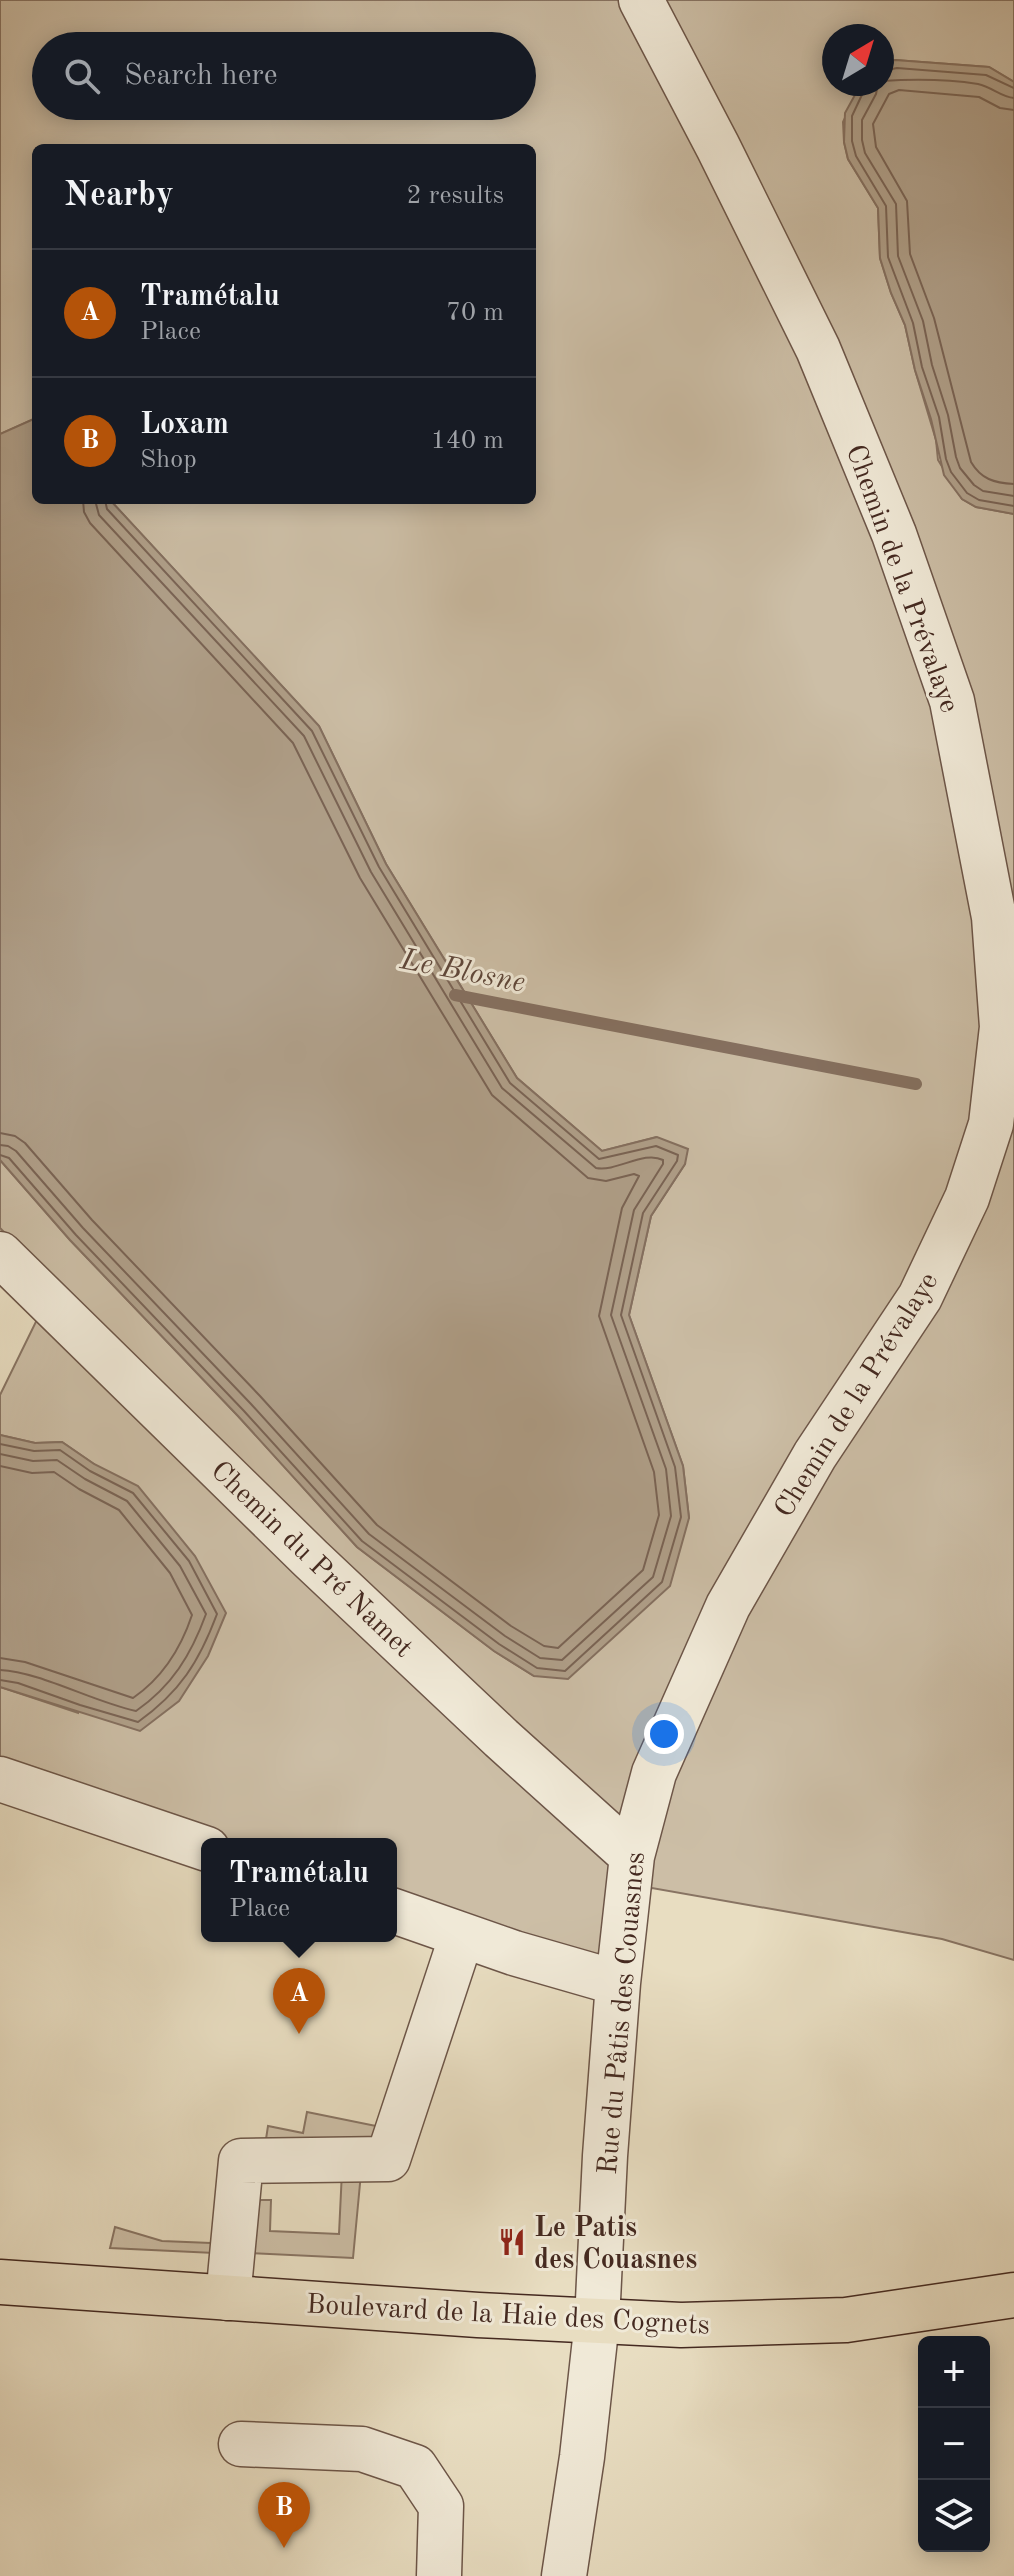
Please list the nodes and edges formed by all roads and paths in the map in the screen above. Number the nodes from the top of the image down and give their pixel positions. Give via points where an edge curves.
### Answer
1 (641, 0) edge
2 (0, 1254) edge
3 (0, 1779) edge
4 (650, 1786) joint
5 (201, 1847) edge
6 (632, 1856) junction
7 (397, 1912) edge
8 (462, 1935) junction
9 (618, 1983) junction
10 (0, 2282) edge
11 (1014, 2295) edge
12 (228, 2298) junction
13 (597, 2321) junction
14 (241, 2444) dead end
15 (439, 2576) edge
16 (564, 2576) edge

1 - 4 street, Chemin de la Prévalaye via 818,349 894,534 938,659 952,701 994,917 1002,1027 991,1124 967,1198 920,1297 815,1455 728,1606
2 - 6 street, Chemin du Pré Namet via 310,1558
3 - 5 street
4 - 6 street, Rue du Pâtis des Couasnes
6 - 9 street, Rue du Pâtis des Couasnes
7 - 8 street
8 - 9 street
8 - 12 street via 388,2159 241,2161
9 - 13 street, Rue du Pâtis des Couasnes
10 - 12 main road, Boulevard de la Haie des Cognets
11 - 13 main road, Boulevard de la Haie des Cognets via 846,2320 681,2325
12 - 13 main road, Boulevard de la Haie des Cognets
13 - 16 street, Rue du Pâtis des Couasnes
14 - 15 street via 362,2449 415,2467 441,2506

